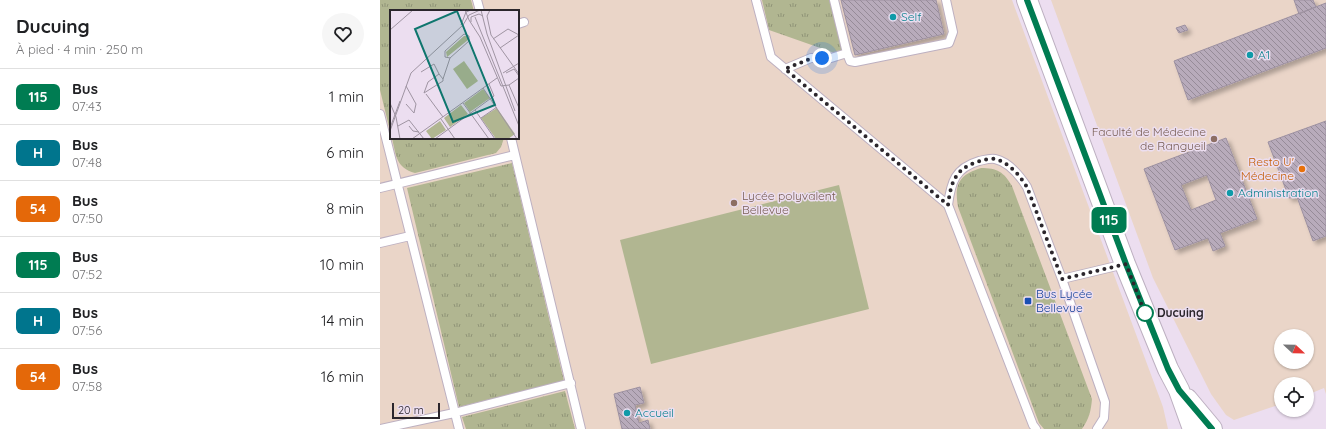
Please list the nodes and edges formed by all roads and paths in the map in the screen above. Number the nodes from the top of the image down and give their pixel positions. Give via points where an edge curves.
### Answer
1 (478, 0) edge
2 (756, 0) edge
3 (834, 0) edge
4 (946, 0) edge
5 (1027, 0) edge
6 (480, 10) edge
7 (847, 53) junction
8 (785, 69) junction
9 (380, 114) edge
10 (511, 139) edge
11 (515, 155) junction
12 (398, 184) junction
13 (380, 188) edge
14 (948, 205) junction
15 (410, 236) junction
16 (380, 243) edge
17 (1126, 264) junction
18 (1062, 279) junction
19 (571, 383) junction
20 (1179, 390) junction
21 (454, 413) junction
22 (380, 429) edge
23 (459, 429) edge
24 (581, 429) edge
25 (1036, 429) edge
26 (1097, 429) edge
27 (1178, 429) edge
28 (1193, 429) edge
29 (1212, 429) edge

1 - 6 lane
2 - 8 lane via 771,57
3 - 7 lane
4 - 7 lane via 953,32 949,43 855,62 850,61
5 - 17 street
7 - 8 lane via 832,58 812,58
8 - 14 lane
9 - 12 lane
10 - 11 lane
11 - 12 lane
11 - 19 lane
12 - 13 lane
12 - 15 lane
14 - 18 lane via 950,187 957,174 970,164 995,159 1008,166 1019,175 1027,187
14 - 25 lane
15 - 16 lane
15 - 21 lane
17 - 18 lane
17 - 20 street via 1165,362
18 - 26 lane via 1105,402 1104,418
19 - 21 lane
19 - 24 lane
20 - 27 street
20 - 28 street
20 - 29 street
21 - 22 lane
21 - 23 lane

